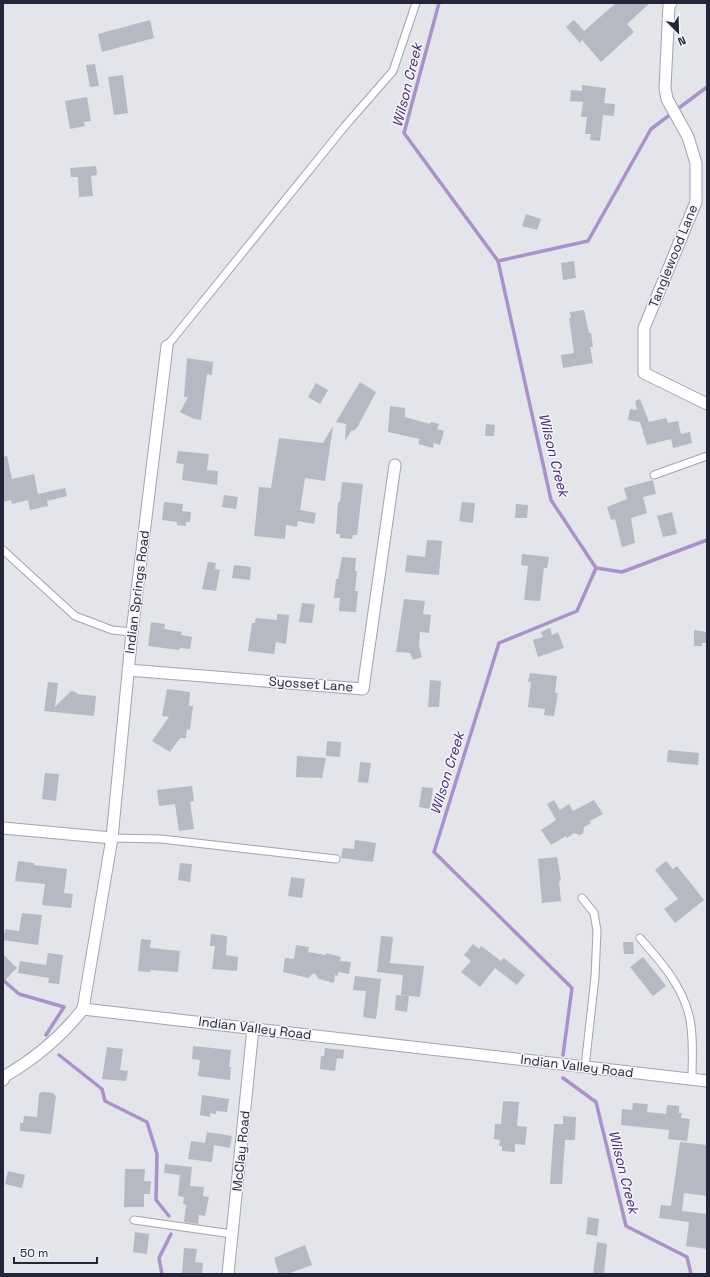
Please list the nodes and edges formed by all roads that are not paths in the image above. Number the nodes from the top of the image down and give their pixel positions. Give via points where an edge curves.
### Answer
1 (416, 3) edge
2 (670, 4) edge
3 (166, 346) joint
4 (707, 404) edge
5 (707, 456) edge
6 (395, 465) dead end
7 (654, 475) dead end
8 (3, 550) edge
9 (132, 632) junction
10 (128, 670) junction
11 (3, 828) edge
12 (112, 838) junction
13 (336, 859) dead end
14 (582, 898) dead end
15 (640, 938) dead end
16 (83, 1009) junction
17 (253, 1028) junction
18 (585, 1067) junction
19 (3, 1080) edge
20 (692, 1080) junction
21 (707, 1081) edge
22 (134, 1220) dead end
23 (232, 1234) junction
24 (228, 1274) edge

1 - 3 lane via 393,71 344,126
2 - 4 street, Tanglewood Lane via 664,88 667,99 688,136 696,163 696,202 644,328 644,372
3 - 9 street, Indian Springs Road
5 - 7 lane
6 - 10 street, Syosset Lane via 363,689
8 - 9 lane via 76,616 112,630
9 - 10 street, Indian Springs Road
10 - 12 street, Indian Springs Road
11 - 12 street
12 - 13 lane via 161,839
12 - 16 street
14 - 18 lane via 594,913 598,931
15 - 20 lane via 672,976 682,996 689,1016
16 - 17 street, Indian Valley Road
16 - 19 street via 49,1046 5,1076
17 - 18 street, Indian Valley Road
17 - 23 street, McClay Road
18 - 20 street, Indian Valley Road
20 - 21 street, Indian Valley Road
22 - 23 lane
23 - 24 street, McClay Road

